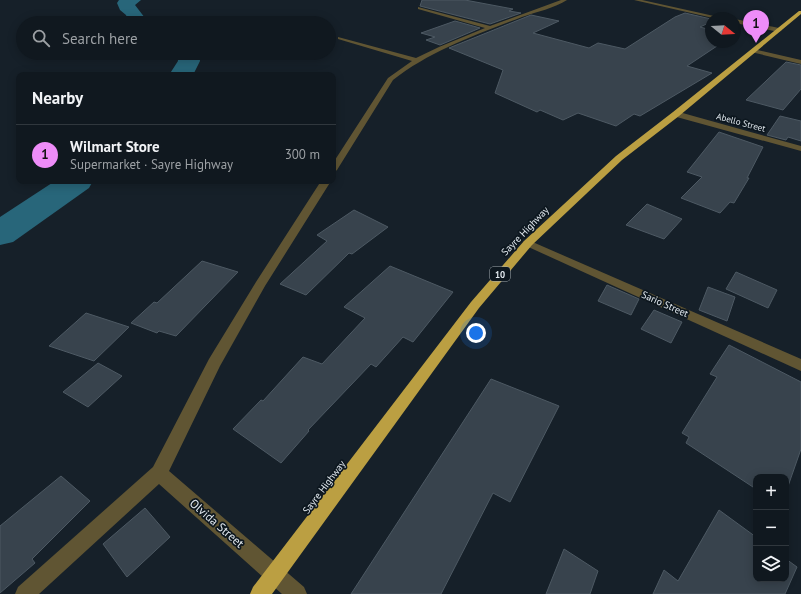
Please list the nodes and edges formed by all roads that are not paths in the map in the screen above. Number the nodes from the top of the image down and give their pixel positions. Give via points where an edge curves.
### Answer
1 (566, 0) edge
2 (636, 0) edge
3 (420, 8) dead end
4 (801, 12) edge
5 (705, 15) edge
6 (741, 22) edge
7 (490, 28) junction
8 (779, 30) junction
9 (340, 38) dead end
10 (753, 51) junction
11 (415, 60) junction
12 (801, 62) edge
13 (676, 114) junction
14 (801, 149) edge
15 (336, 165) edge
16 (324, 184) edge
17 (528, 243) junction
18 (801, 365) edge
19 (160, 473) junction
20 (274, 574) junction
21 (25, 594) edge
22 (260, 594) edge
23 (297, 594) edge

1 - 7 street
2 - 5 street
3 - 7 street
4 - 8 highway, Sayre Highway / 10
6 - 8 street
7 - 11 street
8 - 10 highway, Sayre Highway / 10
9 - 11 street
10 - 12 street
10 - 13 highway, Sayre Highway / 10
11 - 15 street via 390,79
13 - 14 street, Abello Street
13 - 17 highway, Sayre Highway / 10 via 619,158
16 - 19 street via 214,363
17 - 18 street, Sario Street
17 - 20 highway, Sayre Highway / 10 via 475,304
19 - 20 street, Olvida Street
19 - 21 street
20 - 22 highway, Sayre Highway / 10
20 - 23 street, Olvida Street

